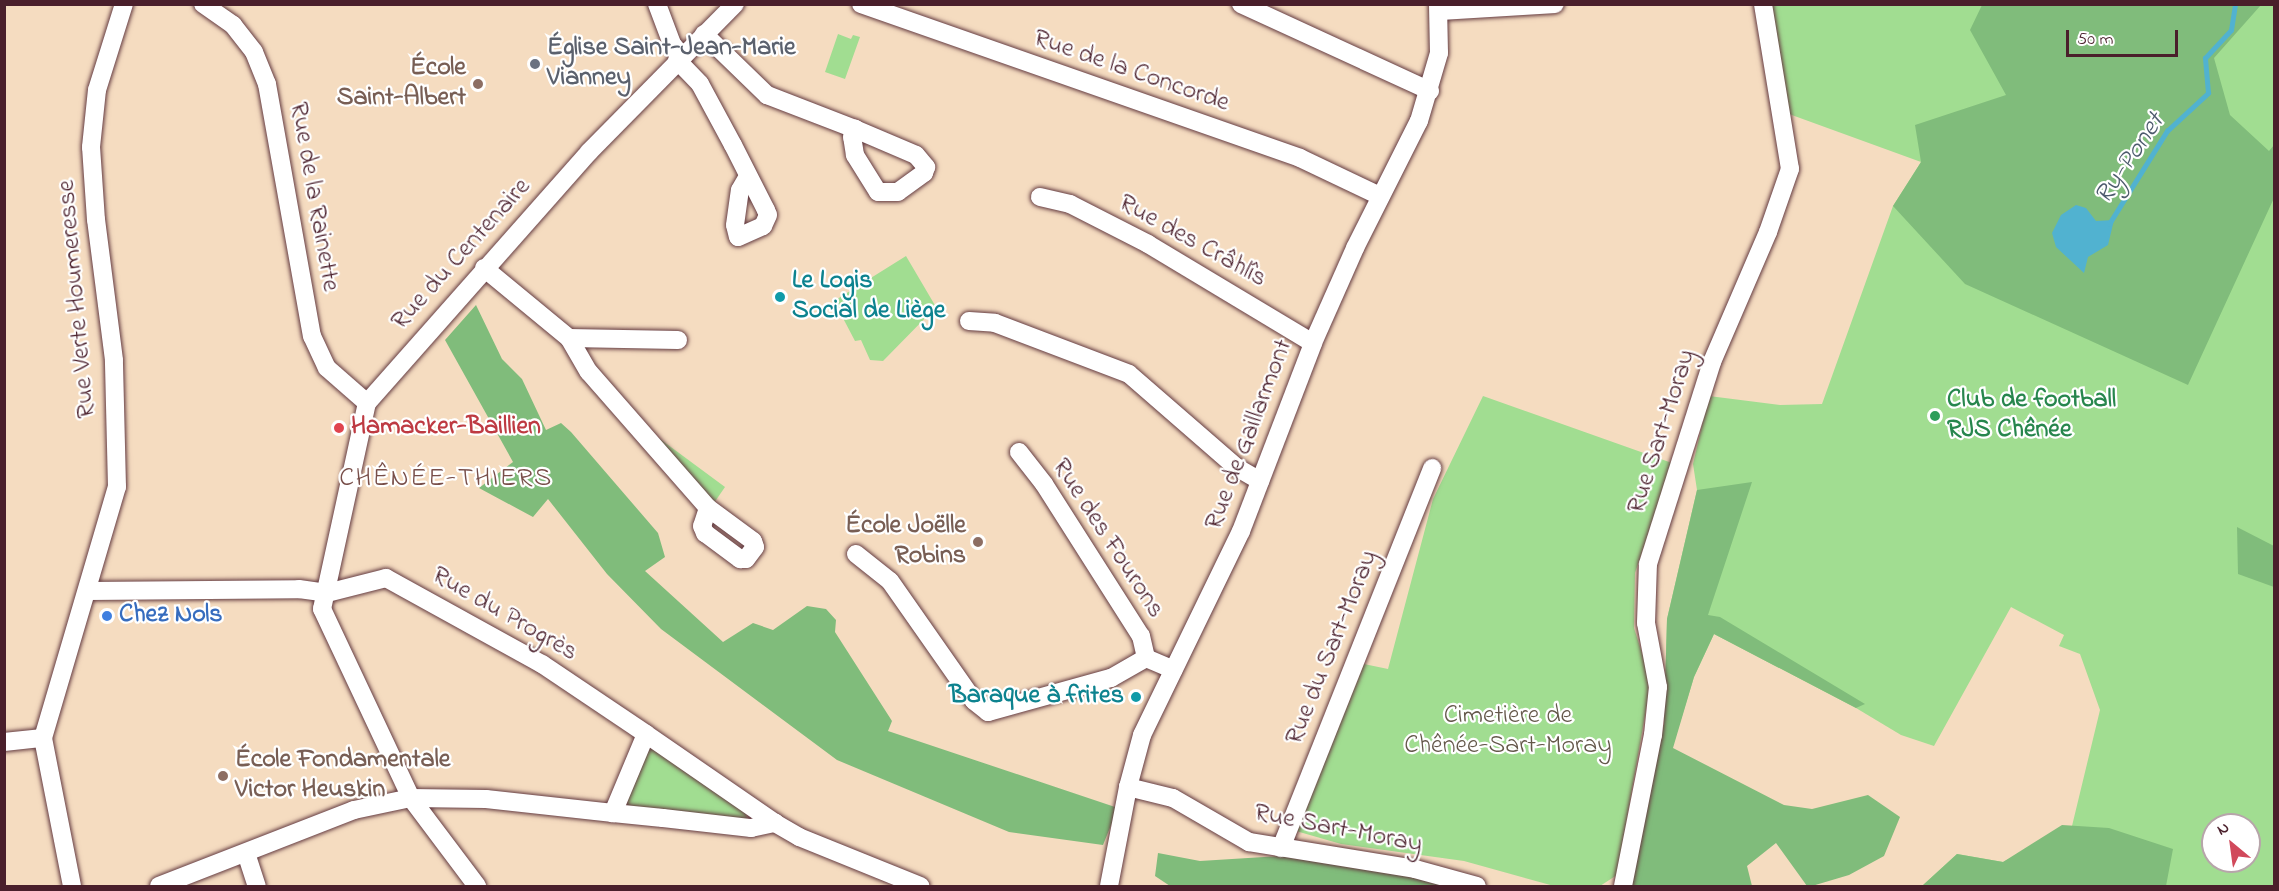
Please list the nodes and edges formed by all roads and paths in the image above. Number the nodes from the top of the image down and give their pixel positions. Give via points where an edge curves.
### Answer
1 (124, 4) edge
2 (203, 4) edge
3 (657, 4) edge
4 (861, 4) edge
5 (1241, 4) edge
6 (1555, 4) edge
7 (1763, 4) edge
8 (733, 5) edge
9 (1439, 8) edge
10 (704, 34) junction
11 (680, 58) junction
12 (1430, 91) junction
13 (855, 129) dead end
14 (748, 176) dead end
15 (1380, 196) junction
16 (1040, 197) dead end
17 (484, 268) junction
18 (969, 321) dead end
19 (569, 338) junction
20 (678, 340) dead end
21 (1313, 343) junction
22 (367, 403) junction
23 (1018, 452) dead end
24 (1432, 468) dead end
25 (1260, 481) junction
26 (708, 508) dead end
27 (856, 554) dead end
28 (88, 591) junction
29 (327, 594) junction
30 (1146, 658) junction
31 (1174, 670) junction
32 (646, 734) junction
33 (43, 738) junction
34 (4, 742) edge
35 (1128, 787) junction
36 (411, 798) junction
37 (613, 813) junction
38 (775, 823) junction
39 (1281, 848) junction
40 (246, 853) junction
41 (72, 886) edge
42 (159, 886) edge
43 (257, 886) edge
44 (477, 886) edge
45 (920, 886) edge
46 (1108, 886) edge
47 (1478, 886) edge
48 (1623, 886) edge

1 - 28 street, Rue Verte Houmeresse via 92,112 96,220 114,360 117,487
2 - 22 street, Rue de la Rainette via 233,25 254,52 267,84 312,336 327,368
3 - 11 street
4 - 15 street, Rue de la Concorde via 1300,158
5 - 12 street
6 - 9 street
7 - 48 street, Rue Sart-Moray via 1790,169 1768,232 1712,362 1647,564 1646,623 1658,687 1651,746
8 - 10 street, Rue du Centenaire
9 - 12 street, Rue de Gaillarmont via 1440,53
10 - 11 street, Rue du Centenaire
10 - 13 street via 767,95
11 - 14 street via 700,84
11 - 17 street, Rue du Centenaire
12 - 15 street, Rue de Gaillarmont via 1405,152
15 - 21 street, Rue de Gaillarmont
16 - 21 street, Rue des Crâhlîs via 1070,204 1148,244
17 - 19 street
17 - 22 street, Rue du Centenaire
18 - 25 street via 995,323 1129,374 1236,467
19 - 20 street
19 - 26 street via 590,372
21 - 25 street, Rue de Gaillarmont
22 - 29 street, Rue du Centenaire
23 - 30 street, Rue des Fourons via 1044,484 1142,636
24 - 39 street, Rue du Sart-Moray
25 - 31 street, Rue de Gaillarmont via 1241,531
27 - 30 street via 890,581 974,701 988,712 1111,678
28 - 29 street via 299,589
28 - 33 street, Rue Verte Houmeresse
29 - 32 street, Rue du Progrès via 386,578 542,664
29 - 36 street, Rue du Centenaire via 322,609
30 - 31 street
31 - 35 street, Rue de Gaillarmont via 1142,735
32 - 37 street
32 - 38 street, Rue du Progrès
33 - 34 street
33 - 41 street
35 - 39 street, Rue Sart-Moray via 1173,798 1249,842
35 - 46 street, Rue de Gaillarmont
36 - 37 street via 486,799
36 - 40 street via 354,810
36 - 44 street, Rue du Centenaire
37 - 38 street via 751,828
38 - 45 street, Rue du Progrès via 799,837
39 - 47 street, Rue Sart-Moray via 1415,869
40 - 42 street
40 - 43 street

